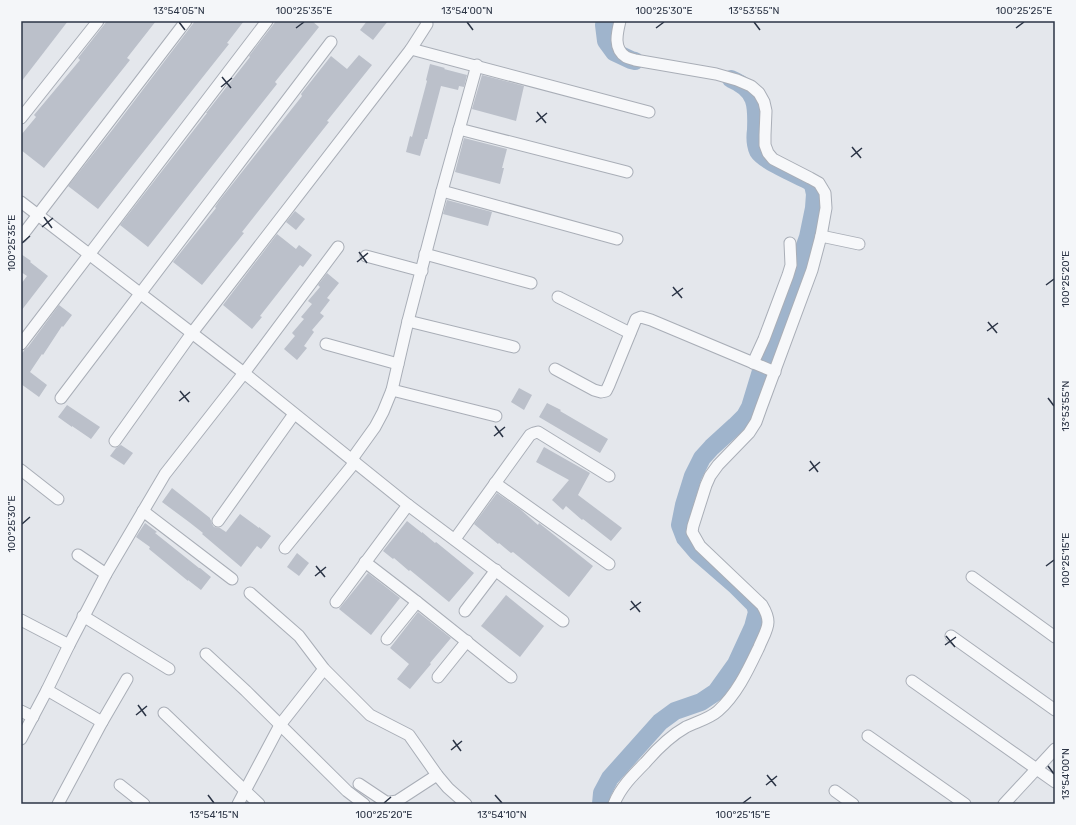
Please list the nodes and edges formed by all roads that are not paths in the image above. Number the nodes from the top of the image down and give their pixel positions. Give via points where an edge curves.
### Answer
1 (98, 21) edge
2 (186, 21) edge
3 (267, 21) edge
4 (426, 21) edge
5 (620, 21) edge
6 (331, 42) dead end
7 (411, 49) junction
8 (477, 65) junction
9 (649, 112) dead end
10 (21, 118) edge
11 (459, 129) junction
12 (627, 172) dead end
13 (442, 191) junction
14 (21, 202) edge
15 (38, 215) junction
16 (821, 236) junction
17 (21, 237) edge
18 (617, 238) dead end
19 (790, 243) dead end
20 (859, 244) dead end
21 (338, 247) dead end
22 (90, 254) junction
23 (425, 254) junction
24 (366, 256) dead end
25 (422, 271) junction
26 (531, 283) dead end
27 (140, 293) junction
28 (558, 297) dead end
29 (408, 321) junction
30 (192, 333) junction
31 (630, 333) junction
32 (21, 344) edge
33 (326, 344) dead end
34 (514, 347) dead end
35 (754, 363) junction
36 (398, 364) junction
37 (555, 368) dead end
38 (772, 370) junction
39 (244, 373) junction
40 (392, 390) junction
41 (61, 398) dead end
42 (294, 414) junction
43 (496, 416) dead end
44 (115, 441) dead end
45 (354, 461) junction
46 (21, 470) edge
47 (609, 476) dead end
48 (495, 483) junction
49 (58, 499) dead end
50 (408, 505) junction
51 (143, 511) junction
52 (218, 521) dead end
53 (454, 539) junction
54 (286, 548) dead end
55 (78, 555) dead end
56 (365, 562) junction
57 (609, 564) dead end
58 (496, 570) junction
59 (106, 574) junction
60 (972, 578) dead end
61 (232, 579) dead end
62 (250, 593) dead end
63 (336, 602) dead end
64 (418, 602) junction
65 (465, 611) dead end
66 (83, 616) junction
67 (21, 620) edge
68 (563, 621) dead end
69 (951, 636) dead end
70 (1055, 637) edge
71 (388, 639) dead end
72 (467, 641) junction
73 (69, 645) junction
74 (206, 654) dead end
75 (169, 669) dead end
76 (324, 669) junction
77 (438, 677) dead end
78 (511, 677) dead end
79 (127, 679) dead end
80 (912, 681) dead end
81 (47, 690) junction
82 (1055, 710) edge
83 (21, 711) edge
84 (164, 713) dead end
85 (33, 717) junction
86 (102, 722) junction
87 (280, 725) junction
88 (868, 736) dead end
89 (21, 739) edge
90 (1055, 749) edge
91 (1036, 769) junction
92 (436, 775) junction
93 (1055, 782) edge
94 (359, 784) dead end
95 (120, 785) dead end
96 (245, 791) junction
97 (835, 791) dead end
98 (58, 804) edge
99 (144, 804) edge
100 (238, 804) edge
101 (259, 804) edge
102 (364, 804) edge
103 (466, 804) edge
104 (614, 804) edge
105 (853, 804) edge
106 (966, 804) edge
107 (1004, 804) edge

1 - 10 street
2 - 15 street
3 - 22 street
4 - 7 street via 427,24
5 - 16 street via 618,47 625,57 716,74 751,86 759,93 766,111 765,145 768,153 773,159 819,184 825,193 826,208
6 - 27 street
7 - 8 street
7 - 30 street
8 - 9 street
8 - 11 street
11 - 12 street
11 - 13 street
13 - 18 street
13 - 23 street
14 - 15 street
15 - 17 street
15 - 22 street
16 - 20 street
16 - 38 street via 812,270
19 - 35 street via 791,266
21 - 39 street
22 - 27 street
22 - 32 street
23 - 25 street
23 - 26 street
24 - 25 street
25 - 29 street
27 - 30 street
27 - 41 street
28 - 31 street
29 - 34 street
29 - 36 street
30 - 39 street
30 - 44 street
31 - 35 street via 636,319 641,317
31 - 37 street via 606,391 594,390
33 - 36 street
35 - 38 street
36 - 40 street
38 - 104 street via 756,422 710,476 692,532 700,546 762,605 767,614 766,633 748,671 727,703 717,712 668,739 630,778
39 - 42 street
39 - 51 street via 165,474
40 - 43 street
40 - 45 street via 375,427
42 - 45 street
42 - 52 street
45 - 50 street
45 - 54 street
46 - 49 street
47 - 48 street via 538,432 530,435
48 - 53 street
48 - 57 street
50 - 53 street
50 - 56 street
51 - 59 street
51 - 61 street
53 - 58 street
55 - 59 street
56 - 63 street
56 - 64 street
58 - 65 street
58 - 68 street
59 - 66 street
60 - 70 street
62 - 76 street via 299,636
64 - 71 street
64 - 72 street
66 - 73 street
66 - 75 street
67 - 73 street
69 - 82 street
72 - 77 street
72 - 78 street
73 - 81 street
74 - 87 street
76 - 87 street
76 - 92 street via 370,715 409,735
79 - 86 street
80 - 91 street
81 - 85 street
81 - 86 street
83 - 85 street
84 - 96 street
85 - 89 street
86 - 98 street
87 - 96 street
87 - 102 street via 347,791
88 - 106 street
90 - 91 street
91 - 93 street
91 - 107 street
92 - 94 street via 392,802 386,802
92 - 103 street
95 - 99 street
96 - 100 street
96 - 101 street
97 - 105 street

